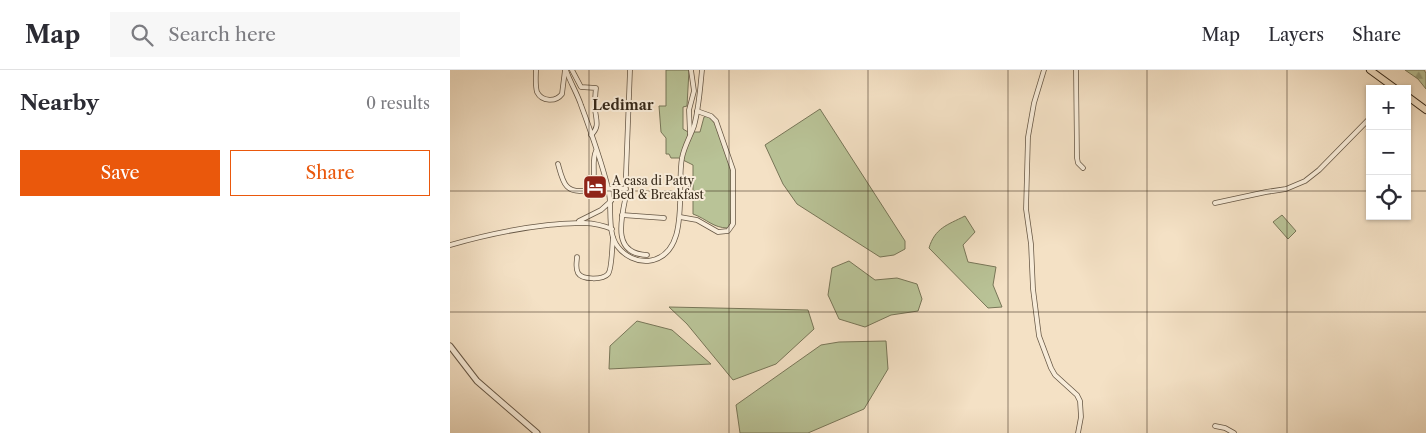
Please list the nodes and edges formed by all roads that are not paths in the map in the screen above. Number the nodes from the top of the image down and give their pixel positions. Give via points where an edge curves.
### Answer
1 (536, 70) edge
2 (566, 70) edge
3 (572, 70) edge
4 (630, 70) edge
5 (692, 70) edge
6 (702, 70) edge
7 (1044, 70) edge
8 (1076, 70) edge
9 (1370, 70) edge
10 (1391, 85) edge
11 (1411, 99) edge
12 (1426, 110) edge
13 (697, 111) junction
14 (1366, 122) edge
15 (591, 135) junction
16 (690, 135) junction
17 (596, 151) junction
18 (558, 164) dead end
19 (1083, 168) dead end
20 (608, 189) junction
21 (626, 189) junction
22 (611, 201) junction
23 (1215, 203) dead end
24 (622, 215) junction
25 (680, 217) junction
26 (664, 218) dead end
27 (577, 222) junction
28 (612, 229) junction
29 (613, 238) junction
30 (450, 245) edge
31 (647, 255) dead end
32 (577, 257) dead end
33 (450, 346) edge
34 (1215, 426) dead end
35 (537, 433) edge
36 (1078, 433) edge
37 (1234, 433) edge

1 - 2 street via 538,92 541,97 551,100 562,94
2 - 15 street
3 - 15 street via 581,86 596,88 597,124
4 - 21 street
5 - 16 street via 694,91 689,110
6 - 13 street
7 - 36 street via 1028,137 1026,209 1033,289 1039,336 1051,368 1080,400
8 - 19 street via 1077,158
9 - 10 main road
11 - 12 main road
13 - 16 street
13 - 25 street via 716,121 733,170 733,224 728,231 718,232 697,220
14 - 23 street via 1319,170 1299,184
15 - 17 street
16 - 25 street via 680,164
17 - 18 street via 593,182 588,190 576,191 566,186
17 - 20 street
20 - 21 street
20 - 22 street
21 - 24 street
22 - 27 street
22 - 28 street
24 - 26 street
24 - 31 street via 623,243 634,253
25 - 29 street via 672,245 648,261 631,258
27 - 28 street via 601,224
27 - 30 street via 488,234
28 - 29 street
29 - 32 street via 610,269 606,276 580,276 576,269
33 - 35 street via 477,381
34 - 37 street

